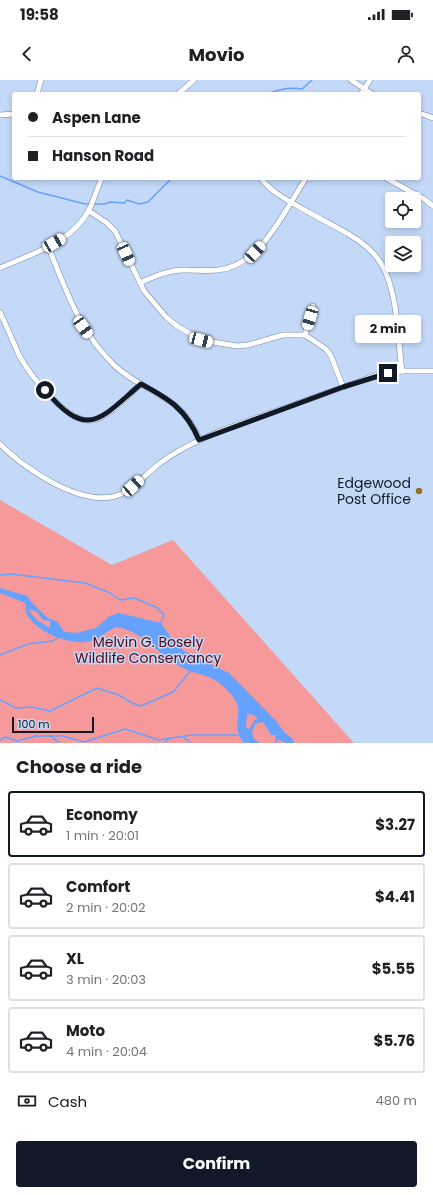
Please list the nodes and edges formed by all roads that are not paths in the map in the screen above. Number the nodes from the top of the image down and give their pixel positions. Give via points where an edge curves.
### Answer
1 (41, 80) edge
2 (351, 80) edge
3 (370, 80) edge
4 (191, 81) edge
5 (364, 89) junction
6 (38, 92) edge
7 (180, 92) edge
8 (362, 92) edge
9 (369, 92) edge
10 (12, 114) edge
11 (421, 114) edge
12 (0, 115) edge
13 (433, 118) edge
14 (101, 180) edge
15 (263, 180) edge
16 (305, 180) edge
17 (390, 180) edge
18 (291, 202) junction
19 (433, 206) edge
20 (89, 210) junction
21 (48, 246) junction
22 (0, 268) edge
23 (140, 282) junction
24 (313, 306) dead end
25 (0, 312) edge
26 (305, 335) junction
27 (402, 371) junction
28 (433, 371) edge
29 (141, 384) junction
30 (343, 387) junction
31 (199, 440) junction
32 (0, 444) edge

1 - 6 street
2 - 5 street
3 - 5 street
4 - 7 street
5 - 8 street
5 - 9 street
10 - 12 street
11 - 13 street
14 - 20 street
15 - 18 street via 274,192
16 - 18 street
17 - 19 street
18 - 23 street via 262,245 239,263 220,270 170,272
18 - 27 street via 365,246 378,259 392,289
20 - 21 street via 73,230
20 - 23 street via 115,231
21 - 22 street
21 - 29 street via 83,327 115,365
23 - 26 street via 150,300 166,317 201,340 237,346 254,344 283,335
24 - 26 street
25 - 29 street via 30,371 53,400 75,417 88,420 100,418
26 - 30 street via 320,343 331,356
27 - 28 street
27 - 30 street via 374,376
29 - 31 street via 182,410
30 - 31 street
31 - 32 street via 167,458 126,492 104,498 57,484 22,464

